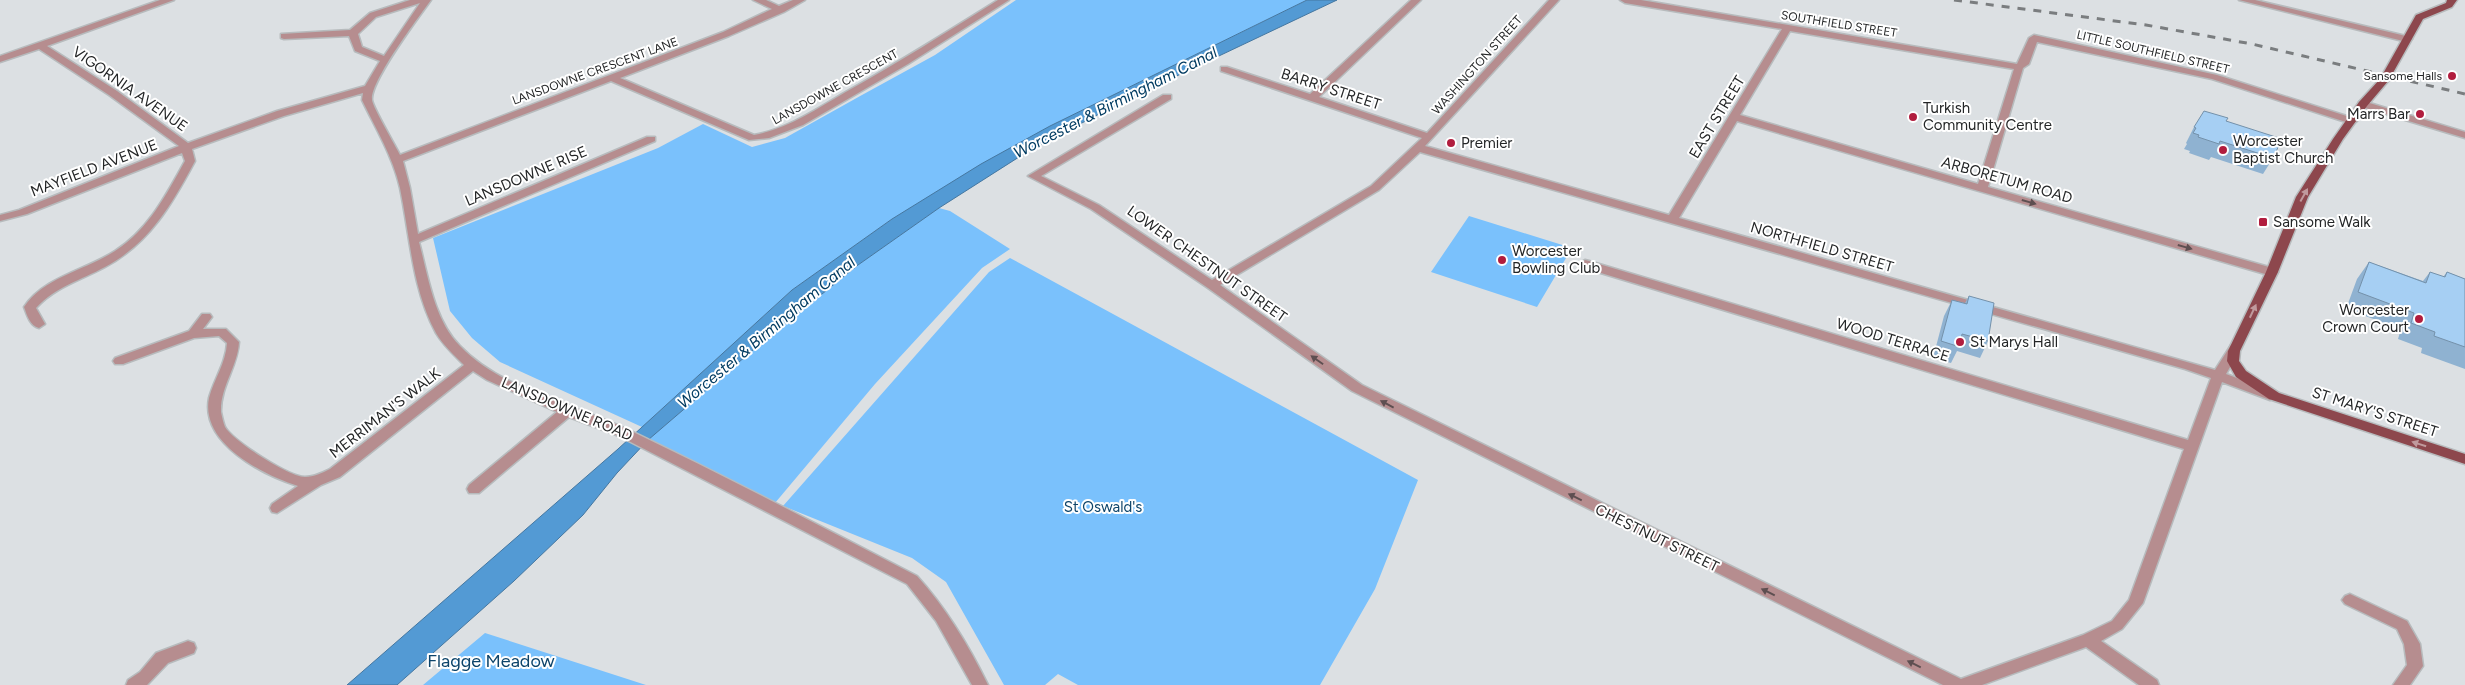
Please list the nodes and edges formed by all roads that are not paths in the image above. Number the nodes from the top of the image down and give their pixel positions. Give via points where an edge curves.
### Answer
1 (169, 0) edge
2 (419, 0) edge
3 (426, 0) edge
4 (758, 0) edge
5 (800, 0) edge
6 (1004, 0) edge
7 (1416, 0) edge
8 (1554, 0) edge
9 (1625, 0) edge
10 (2243, 0) edge
11 (2452, 0) edge
12 (781, 10) junction
13 (1786, 28) junction
14 (353, 33) junction
15 (284, 36) dead end
16 (2407, 39) junction
17 (41, 46) junction
18 (0, 59) edge
19 (386, 60) junction
20 (2019, 66) junction
21 (1224, 69) dead end
22 (614, 79) junction
23 (369, 88) junction
24 (1167, 97) dead end
25 (1311, 99) junction
26 (2363, 104) junction
27 (1734, 117) junction
28 (2352, 121) junction
29 (2465, 135) edge
30 (1429, 137) junction
31 (651, 139) dead end
32 (186, 148) junction
33 (1419, 148) junction
34 (397, 160) junction
35 (1982, 188) junction
36 (0, 218) edge
37 (1672, 220) junction
38 (413, 240) junction
39 (1585, 264) dead end
40 (2272, 272) junction
41 (1212, 286) junction
42 (206, 318) dead end
43 (39, 324) dead end
44 (193, 334) junction
45 (2235, 350) junction
46 (119, 361) dead end
47 (472, 365) junction
48 (2218, 376) junction
49 (1357, 388) joint
50 (2274, 396) junction
51 (567, 411) junction
52 (2193, 447) junction
53 (2465, 459) edge
54 (316, 481) junction
55 (474, 489) dead end
56 (277, 508) dead end
57 (2350, 600) dead end
58 (2088, 640) junction
59 (188, 648) dead end
60 (134, 685) edge
61 (980, 685) edge
62 (1958, 685) edge
63 (1962, 685) edge
64 (2151, 685) edge
65 (2401, 685) edge

1 - 17 street
2 - 14 street via 373,15
3 - 19 street
4 - 12 street
5 - 12 street, LANSDOWNE CRESCENT LANE
6 - 22 street, LANSDOWNE CRESCENT via 918,55 776,135 753,138
7 - 25 street
8 - 30 street, WASHINGTON STREET
9 - 13 street, SOUTHFIELD STREET
10 - 16 street
11 - 16 main road via 2450,5 2419,16
12 - 22 street, LANSDOWNE CRESCENT LANE
13 - 20 street, SOUTHFIELD STREET
13 - 27 street, EAST STREET
14 - 15 street
14 - 19 street via 358,50
16 - 26 main road via 2384,80
17 - 18 street
17 - 32 street, VIGORNIA AVENUE via 113,93
19 - 23 street
20 - 28 street, LITTLE SOUTHFIELD STREET via 2024,64 2034,38 2214,77
20 - 35 street
21 - 25 street, BARRY STREET
22 - 34 street, LANSDOWNE CRESCENT LANE via 529,108
23 - 32 street, MAYFIELD AVENUE via 319,100
23 - 34 street, LANSDOWNE ROAD via 367,100
24 - 41 street, LOWER CHESTNUT STREET via 1033,176 1095,207
25 - 30 street, BARRY STREET
26 - 28 main road
26 - 29 street
27 - 35 street, ARBORETUM ROAD
27 - 37 street, EAST STREET
40 -> 28 main road via 2302,198
30 - 33 street, WASHINGTON STREET
31 - 38 street, LANSDOWNE RISE
32 - 36 street, MAYFIELD AVENUE
32 - 43 street, VIGORNIA AVENUE via 190,161 157,220 122,252 38,297 30,307
33 - 37 street, NORTHFIELD STREET
33 - 41 street, WASHINGTON STREET via 1376,188
34 - 38 street, LANSDOWNE ROAD
35 -> 40 street, ARBORETUM ROAD
37 - 48 street, NORTHFIELD STREET
38 - 47 street, LANSDOWNE ROAD via 429,301 442,332
39 - 52 street, WOOD TERRACE
45 -> 40 main road
49 -> 41 street, LOWER CHESTNUT STREET
42 - 44 street
44 - 46 street
44 - 54 street via 222,332 233,342 233,351 215,402 215,417 220,431 254,460 301,482
45 - 48 street
45 - 50 main road, ST MARY'S STREET via 2233,361 2241,374
47 - 51 street, LANSDOWNE ROAD
47 - 54 street, MERRIMAN'S WALK via 335,473
48 - 50 street, NORTHFIELD STREET
48 - 52 street
62 -> 49 street, CHESTNUT STREET
53 -> 50 main road, ST MARY'S STREET
51 - 55 street
51 - 61 street, LANSDOWNE ROAD via 649,445 912,580 938,609
52 - 58 street via 2135,603 2117,625
54 - 56 street, MERRIMAN'S WALK
57 - 65 street via 2402,625 2412,644 2415,666
58 - 63 street
58 - 64 street
59 - 60 street via 162,658 146,677

